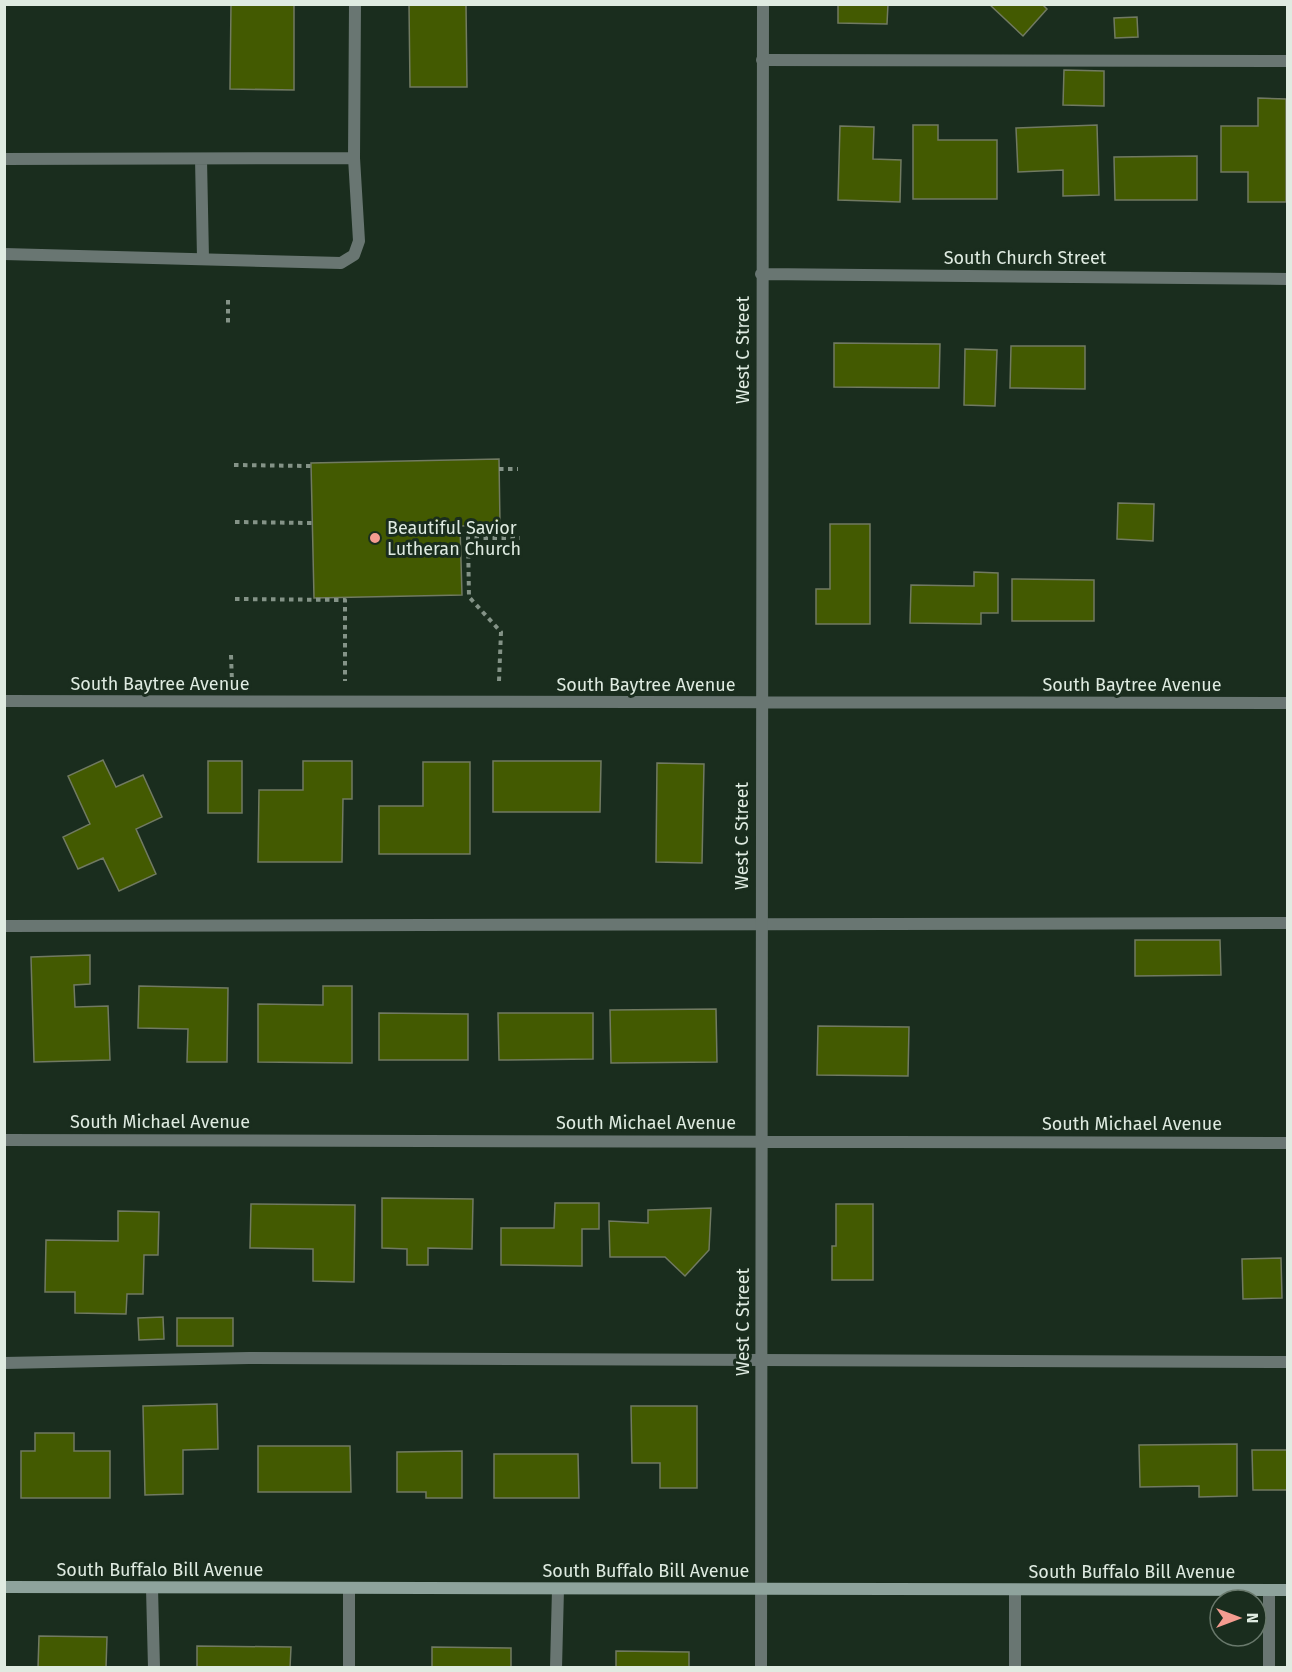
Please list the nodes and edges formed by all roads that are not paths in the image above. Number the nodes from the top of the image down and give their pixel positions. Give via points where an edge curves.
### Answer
1 (355, 4) edge
2 (763, 4) edge
3 (762, 60) junction
4 (1287, 61) edge
5 (354, 158) junction
6 (4, 159) edge
7 (201, 159) junction
8 (4, 254) edge
9 (203, 258) junction
10 (761, 274) junction
11 (1287, 279) edge
12 (4, 702) edge
13 (760, 703) junction
14 (1287, 703) edge
15 (760, 923) junction
16 (1287, 923) edge
17 (4, 926) edge
18 (4, 1140) edge
19 (761, 1142) junction
20 (1287, 1143) edge
21 (761, 1360) junction
22 (1287, 1362) edge
23 (4, 1363) edge
24 (4, 1587) edge
25 (152, 1588) junction
26 (349, 1588) junction
27 (558, 1589) junction
28 (761, 1590) junction
29 (1015, 1590) junction
30 (1269, 1590) junction
31 (1287, 1590) edge
32 (154, 1668) edge
33 (349, 1668) edge
34 (556, 1668) edge
35 (761, 1668) edge
36 (1015, 1668) edge
37 (1269, 1668) edge

1 - 5 street
2 - 3 street, West C Street
3 - 4 street
3 - 10 street, West C Street
5 - 7 street
5 - 9 street via 359,241 354,255 341,263
6 - 7 street
7 - 9 street
8 - 9 street
10 - 11 street, South Church Street
10 - 13 street, West C Street
12 - 13 street, South Baytree Avenue
13 - 14 street, South Baytree Avenue
13 - 15 street, West C Street
15 - 16 street
15 - 17 street
15 - 19 street, West C Street
18 - 19 street, South Michael Avenue
19 - 20 street, South Michael Avenue
19 - 21 street, West C Street
21 - 22 street
21 - 23 street via 249,1358
21 - 28 street, West C Street
24 - 25 main road, South Buffalo Bill Avenue
25 - 26 main road, South Buffalo Bill Avenue
25 - 32 street
26 - 27 main road, South Buffalo Bill Avenue
26 - 33 street
27 - 28 main road, South Buffalo Bill Avenue
27 - 34 street
28 - 29 main road, South Buffalo Bill Avenue
28 - 35 street, West C Street
29 - 30 main road, South Buffalo Bill Avenue
29 - 36 street
30 - 31 main road, South Buffalo Bill Avenue
30 - 37 street

